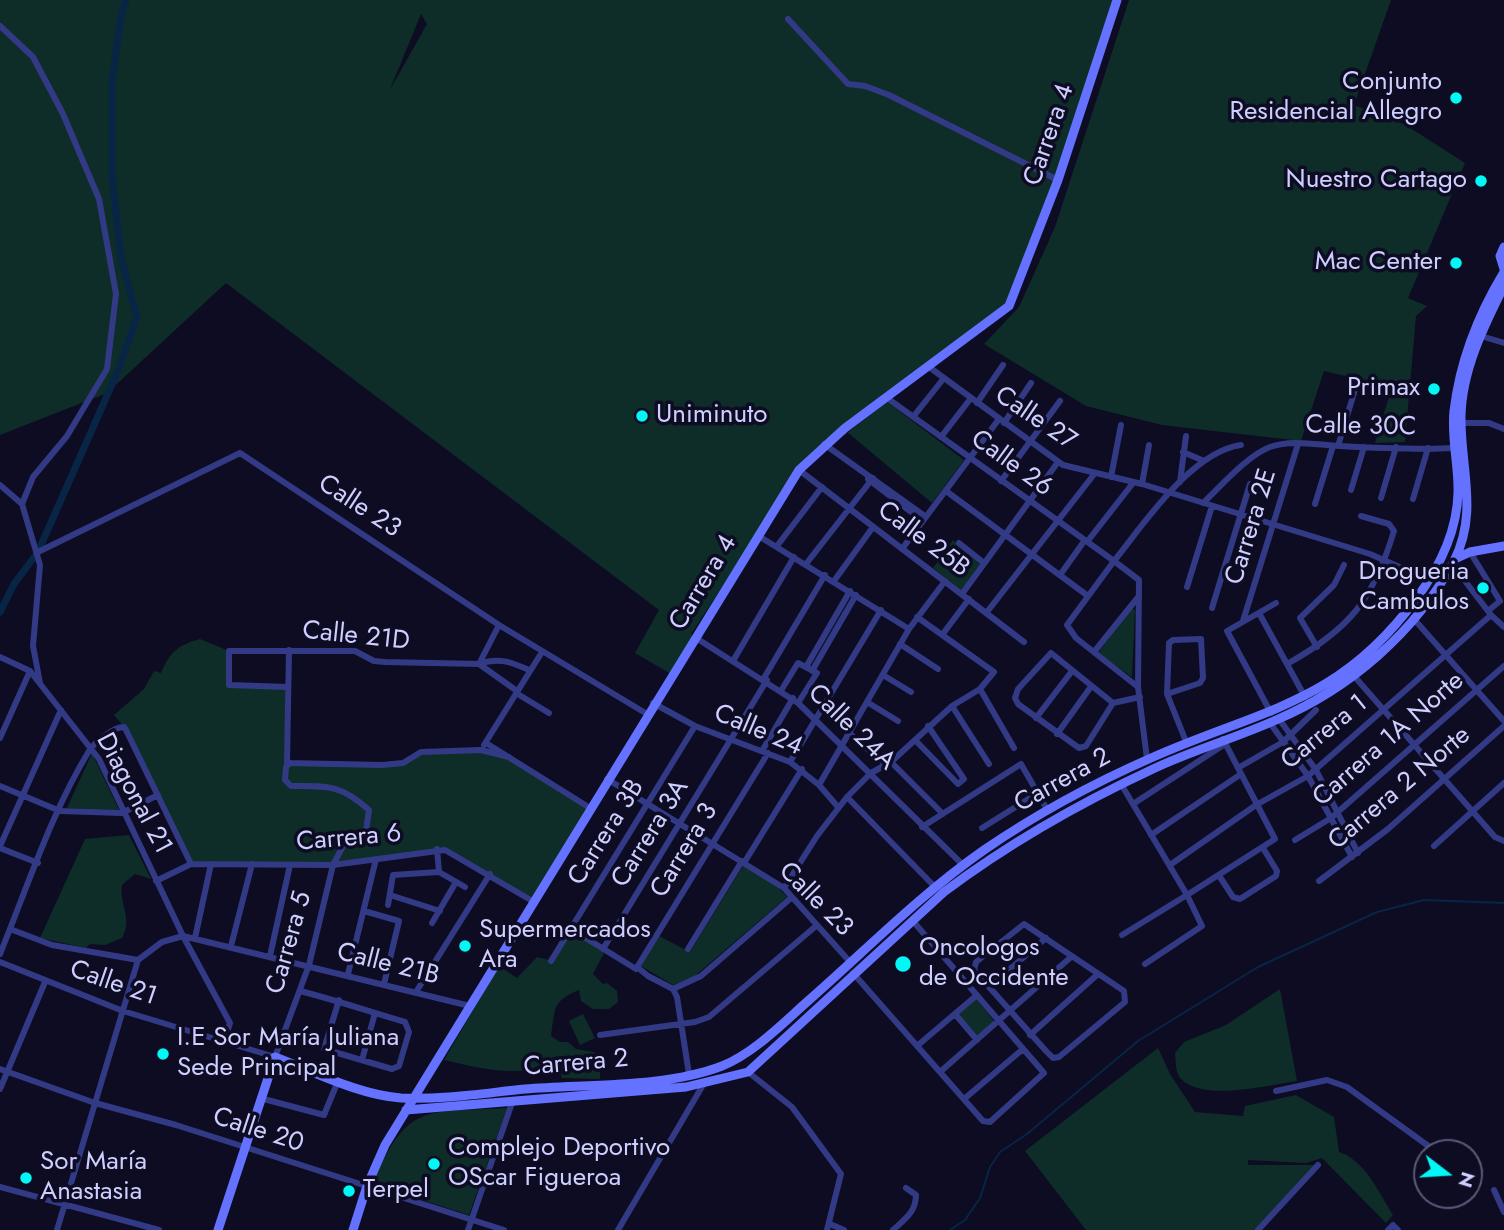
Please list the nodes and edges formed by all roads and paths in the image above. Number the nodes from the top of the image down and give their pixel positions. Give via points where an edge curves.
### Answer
1 (1117, 0) edge
2 (788, 19) dead end
3 (0, 26) edge
4 (1058, 180) junction
5 (1504, 247) edge
6 (1504, 270) edge
7 (1504, 286) edge
8 (1481, 336) junction
9 (1504, 342) edge
10 (1003, 365) dead end
11 (929, 367) junction
12 (944, 378) junction
13 (1031, 383) dead end
14 (1357, 383) dead end
15 (887, 398) junction
16 (974, 400) junction
17 (1060, 401) dead end
18 (914, 417) junction
19 (1001, 421) junction
20 (1461, 423) junction
21 (1122, 425) dead end
22 (1504, 429) edge
23 (1186, 436) dead end
24 (941, 437) junction
25 (1031, 442) junction
26 (824, 444) junction
27 (1298, 444) junction
28 (1149, 445) dead end
29 (1241, 445) dead end
30 (1335, 446) junction
31 (1364, 447) junction
32 (1396, 447) junction
33 (1428, 448) junction
34 (1454, 448) junction
35 (1183, 452) junction
36 (970, 458) junction
37 (1204, 461) junction
38 (1058, 462) junction
39 (799, 470) junction
40 (1095, 473) junction
41 (1111, 477) junction
42 (872, 480) junction
43 (1001, 481) junction
44 (1133, 483) junction
45 (1180, 483) junction
46 (1142, 484) junction
47 (1250, 484) dead end
48 (0, 485) edge
49 (822, 487) junction
50 (946, 491) junction
51 (1351, 491) dead end
52 (1170, 494) junction
53 (1381, 498) dead end
54 (1413, 499) dead end
55 (1029, 501) junction
56 (1203, 503) junction
57 (22, 504) junction
58 (1315, 504) dead end
59 (1212, 506) junction
60 (849, 507) junction
61 (1242, 515) junction
62 (1361, 516) dead end
63 (925, 519) junction
64 (1058, 522) junction
65 (1274, 525) junction
66 (873, 527) junction
67 (1006, 534) junction
68 (757, 535) junction
69 (1086, 541) junction
70 (958, 543) dead end
71 (777, 546) junction
72 (1504, 547) edge
73 (902, 550) junction
74 (38, 552) dead end
75 (1470, 552) junction
76 (1032, 554) junction
77 (794, 557) junction
78 (1385, 559) junction
79 (1114, 561) junction
80 (1453, 561) junction
81 (984, 563) junction
82 (806, 564) junction
83 (1344, 565) dead end
84 (825, 575) junction
85 (1060, 575) junction
86 (1429, 580) junction
87 (834, 581) junction
88 (945, 581) junction
89 (1187, 587) dead end
90 (853, 593) junction
91 (962, 594) junction
92 (1140, 594) junction
93 (1088, 596) junction
94 (969, 599) junction
95 (1276, 603) dead end
96 (1212, 608) dead end
97 (881, 610) junction
98 (986, 612) junction
99 (1259, 613) junction
100 (1489, 613) junction
101 (917, 617) junction
102 (1413, 618) junction
103 (1243, 621) junction
104 (499, 625) junction
105 (1504, 627) edge
106 (909, 629) junction
107 (942, 635) junction
108 (696, 638) junction
109 (1024, 642) dead end
110 (900, 644) junction
111 (1317, 647) junction
112 (289, 650) junction
113 (542, 652) junction
114 (1094, 652) junction
115 (1446, 656) junction
116 (0, 657) edge
117 (733, 660) junction
118 (479, 664) junction
119 (1287, 664) junction
120 (1504, 666) edge
121 (809, 669) junction
122 (938, 669) dead end
123 (529, 670) junction
124 (30, 671) junction
125 (1072, 671) junction
126 (883, 674) junction
127 (1354, 676) junction
128 (766, 679) junction
129 (41, 684) junction
130 (288, 687) junction
131 (1138, 687) junction
132 (1090, 688) junction
133 (782, 689) junction
134 (980, 689) junction
135 (1477, 691) junction
136 (517, 692) junction
137 (911, 692) dead end
138 (1167, 694) junction
139 (1140, 697) junction
140 (1304, 697) junction
141 (795, 700) junction
142 (867, 702) junction
143 (1114, 703) junction
144 (653, 704) junction
145 (952, 706) junction
146 (1316, 709) dead end
147 (61, 710) junction
148 (1384, 710) junction
149 (549, 713) dead end
150 (647, 714) junction
151 (1036, 718) junction
152 (1273, 718) junction
153 (815, 720) junction
154 (898, 721) dead end
155 (1504, 724) edge
156 (695, 726) junction
157 (928, 726) junction
158 (849, 733) junction
159 (1057, 734) junction
160 (1290, 734) junction
161 (0, 738) edge
162 (731, 740) junction
163 (915, 740) junction
164 (1283, 741) junction
165 (1224, 742) junction
166 (486, 743) junction
167 (842, 744) junction
168 (1187, 744) junction
169 (1414, 744) junction
170 (91, 748) junction
171 (1014, 748) dead end
172 (481, 750) junction
173 (765, 752) junction
174 (1162, 753) junction
175 (509, 757) junction
176 (1149, 758) junction
177 (790, 762) junction
178 (288, 763) junction
179 (888, 763) junction
180 (989, 764) dead end
181 (1160, 766) junction
182 (802, 769) junction
183 (1316, 770) junction
184 (1240, 771) junction
185 (871, 773) junction
186 (1308, 776) junction
187 (607, 779) junction
188 (1445, 780) junction
189 (1504, 783) edge
190 (1121, 784) junction
191 (819, 785) junction
192 (0, 786) edge
193 (1038, 793) junction
194 (158, 795) junction
195 (22, 796) junction
196 (847, 797) junction
197 (1133, 804) junction
198 (647, 805) junction
199 (1256, 805) junction
200 (838, 807) junction
201 (590, 808) junction
202 (60, 811) junction
203 (1048, 811) junction
204 (1473, 811) junction
205 (1338, 812) junction
206 (122, 813) junction
207 (943, 814) junction
208 (1331, 818) junction
209 (680, 824) junction
210 (922, 827) junction
211 (982, 828) dead end
212 (1151, 835) junction
213 (1295, 840) dead end
214 (1502, 841) edge
215 (712, 843) junction
216 (1434, 846) dead end
217 (0, 847) edge
218 (1263, 848) junction
219 (437, 849) junction
220 (1355, 855) junction
221 (376, 859) junction
222 (743, 862) junction
223 (37, 863) junction
224 (191, 864) junction
225 (211, 864) junction
226 (252, 864) junction
227 (290, 865) junction
228 (333, 865) junction
229 (1170, 865) junction
230 (963, 866) junction
231 (439, 872) junction
232 (489, 874) junction
233 (1220, 877) junction
234 (156, 881) junction
235 (1319, 881) dead end
236 (456, 882) junction
237 (466, 887) dead end
238 (935, 887) junction
239 (784, 888) junction
240 (390, 895) junction
241 (1188, 895) junction
242 (792, 898) junction
243 (534, 902) junction
244 (388, 905) dead end
245 (364, 911) junction
246 (440, 911) junction
247 (912, 920) junction
248 (432, 923) dead end
249 (816, 926) junction
250 (10, 929) junction
251 (570, 929) junction
252 (1122, 935) dead end
253 (183, 936) junction
254 (195, 938) junction
255 (1046, 938) junction
256 (231, 946) junction
257 (603, 949) junction
258 (688, 949) dead end
259 (0, 954) edge
260 (270, 956) junction
261 (1071, 957) junction
262 (138, 960) junction
263 (551, 961) dead end
264 (0, 962) edge
265 (850, 962) junction
266 (1145, 964) dead end
267 (309, 965) junction
268 (637, 968) junction
269 (853, 973) junction
270 (348, 974) junction
271 (1098, 974) junction
272 (45, 982) junction
273 (384, 984) junction
274 (989, 987) junction
275 (673, 989) junction
276 (300, 991) junction
277 (416, 992) junction
278 (977, 995) junction
279 (339, 1000) junction
280 (470, 1006) junction
281 (123, 1011) junction
282 (1010, 1011) junction
283 (375, 1013) junction
284 (955, 1014) junction
285 (999, 1021) junction
286 (679, 1024) junction
287 (600, 1035) dead end
288 (1030, 1035) junction
289 (977, 1040) junction
290 (224, 1043) junction
291 (917, 1046) junction
292 (1023, 1049) junction
293 (275, 1057) junction
294 (362, 1060) junction
295 (4, 1070) edge
296 (748, 1072) junction
297 (940, 1072) junction
298 (690, 1074) junction
299 (338, 1080) junction
300 (703, 1085) junction
301 (0, 1089) edge
302 (514, 1091) junction
303 (1276, 1091) dead end
304 (260, 1098) junction
305 (415, 1098) junction
306 (964, 1100) junction
307 (95, 1103) junction
308 (513, 1104) junction
309 (406, 1110) junction
310 (1419, 1139) edge
311 (245, 1147) junction
312 (1318, 1165) dead end
313 (0, 1186) edge
314 (367, 1186) junction
315 (906, 1188) dead end
316 (1494, 1190) dead end
317 (64, 1202) junction
318 (1504, 1212) edge
319 (471, 1220) junction
320 (828, 1227) edge
321 (57, 1230) edge
322 (159, 1230) edge
323 (218, 1230) edge
324 (353, 1230) edge
325 (468, 1230) edge
326 (504, 1230) edge
327 (618, 1230) edge
328 (844, 1230) edge
329 (893, 1230) edge
330 (1258, 1230) edge

1 - 4 main road, Carrera 4
2 - 4 street via 848,84 889,95
3 - 57 street via 33,57 63,114 99,199 116,294 107,369 67,436 33,477
4 - 11 main road, Carrera 4 via 1009,306
5 - 6 main road via 1500,256
6 - 34 main road, Carrera 2 via 1474,330 1460,373
7 - 8 main road, Carrera 2
8 - 9 street
8 - 20 main road, Carrera 2 via 1465,386
10 - 16 street
11 - 12 street, Calle 27
11 - 15 main road, Carrera 4
12 - 16 street, Calle 27
12 - 18 street
13 - 19 street
14 - 30 street
15 - 18 street, Calle 26
15 - 26 main road, Carrera 4
16 - 19 street, Calle 27
16 - 24 street
17 - 25 street
18 - 24 street, Calle 26
19 - 25 street, Calle 27
19 - 36 street
20 - 22 street via 1489,423
20 - 80 main road, Carrera 2 via 1469,503
21 - 41 street
23 - 35 street
24 - 36 street, Calle 26
25 - 38 street, Calle 27
25 - 43 street
26 - 39 main road, Carrera 4
26 - 42 street
27 - 30 street, Calle 30C
27 - 56 street, Calle 30C via 1267,448
27 - 65 street, Carrera 2E
28 - 46 street
29 - 37 street
30 - 31 street, Calle 30C
30 - 58 street
31 - 32 street, Calle 30C
31 - 51 street
32 - 33 street, Calle 30C
32 - 53 street
33 - 34 street, Calle 30C
33 - 54 street
34 - 86 main road, Carrera 2 via 1458,494 1454,523
35 - 37 street
35 - 45 street
36 - 43 street, Calle 26
36 - 50 street
37 - 45 street
38 - 40 street, Calle 27
38 - 55 street
39 - 49 street, Calle 25B
39 - 68 main road, Carrera 4
40 - 41 street, Calle 27
40 - 64 street
41 - 44 street, Calle 27
42 - 60 street
42 - 63 street
43 - 55 street, Calle 26
44 - 46 street, Calle 27
44 - 69 street
45 - 52 street
46 - 52 street, Calle 27
47 - 61 street
48 - 57 street
49 - 60 street, Calle 25B
49 - 71 street
50 - 63 street
50 - 67 street
52 - 56 street, Calle 27
52 - 79 street
55 - 64 street, Calle 26
55 - 67 street
56 - 59 street, Calle 27
57 - 129 street via 40,565 33,646
59 - 61 street, Calle 27
59 - 89 street
60 - 66 street, Calle 25B
60 - 82 street
61 - 65 street, Calle 27
61 - 96 street
62 - 78 street via 1393,527
63 - 73 street
64 - 69 street, Calle 26
64 - 76 street
65 - 78 street, Calle 27
65 - 103 street, Carrera 2E
66 - 73 street, Calle 25B
66 - 87 street
67 - 76 street
67 - 81 street
68 - 71 street
68 - 108 main road, Carrera 4
69 - 79 street, Calle 26
69 - 85 street
70 - 81 street
71 - 77 street
72 - 75 main road
73 - 88 street, Calle 25B
74 - 104 street, Calle 23 via 240,453
75 - 80 main road
75 - 100 street, Carrera 1 via 1500,601
76 - 85 street
76 - 98 street
77 - 82 street
77 - 117 street
78 - 86 street, Calle 27
78 - 111 street via 1373,588 1347,623
79 - 92 street, Calle 26 via 1139,580
79 - 93 street
80 - 100 street
80 - 102 main road, Carrera 2
81 - 91 street
82 - 84 street
83 - 111 street via 1334,584 1300,618
84 - 87 street
84 - 128 street
85 - 93 street
86 - 140 main road, Carrera 2 via 1401,618 1355,664
87 - 90 street
88 - 91 street, Calle 25B
88 - 101 street
90 - 97 street
90 - 121 street
91 - 94 street, Calle 25B
92 - 114 street
92 - 131 street
93 - 114 street via 1067,625
94 - 98 street, Calle 25B
94 - 107 street
95 - 99 street
97 - 106 street
97 - 153 street
98 - 109 street, Calle 25B
99 - 103 street
99 - 119 street
100 - 105 street
100 - 115 street, Carrera 1
101 - 106 street
101 - 107 street
102 - 115 street
102 - 127 main road, Carrera 2
103 - 152 street, Carrera 2E via 1227,631
104 - 113 street, Calle 23
104 - 118 street
106 - 110 street
107 - 134 street via 994,672
108 - 117 street, Calle 24A
108 - 144 main road, Carrera 4
110 - 122 street
110 - 126 street
111 - 119 street
112 - 118 street, Calle 21D via 355,651 384,662
112 - 130 street
112 - 130 street, Calle 21D via 229,651 229,685
113 - 123 street
113 - 150 street, Calle 23
114 - 131 street
115 - 135 street
115 - 148 street, Carrera 1
116 - 124 street, Diagonal 21
117 - 128 street, Calle 24A
118 - 123 street, Calle 21D via 506,660
118 - 136 street
119 - 140 street
120 - 135 street, Carrera 1A Norte
121 - 133 street via 798,663
121 - 141 street via 817,673
123 - 136 street
124 - 129 street, Diagonal 21
124 - 161 street
125 - 132 street
125 - 151 street
125 - 151 street via 1051,653 1018,689 1018,704
126 - 137 street
126 - 142 street
127 - 148 street
127 - 152 main road, Carrera 2 via 1336,691
128 - 133 street, Calle 24A
128 - 162 street
129 - 147 street, Diagonal 21
130 - 178 street
131 - 139 street
132 - 143 street
132 - 159 street
133 - 141 street, Calle 24A
134 - 145 street
134 - 171 street
135 - 155 street
135 - 169 street, Carrera 1A Norte
136 - 149 street
136 - 166 street
138 - 138 street via 1169,643 1201,639 1200,683
138 - 168 street
139 - 143 street
139 - 176 street
140 - 152 main road, Carrera 2
141 - 153 street, Calle 24A
141 - 173 street
142 - 154 street
142 - 158 street
143 - 159 street via 1086,746 1079,748
144 - 150 main road, Carrera 4
144 - 156 street, Calle 24
145 - 157 street
145 - 180 street
146 - 160 street
147 - 170 street, Diagonal 21
147 - 195 street
148 - 169 street
148 - 183 street, Carrera 1
150 - 187 main road, Carrera 4
151 - 159 street
152 - 160 street
152 - 164 street
152 - 165 main road, Carrera 2
152 - 168 main road, Carrera 2
153 - 167 street, Calle 24A
153 - 177 street
155 - 188 street, Carrera 2 Norte
156 - 162 street, Calle 24
156 - 198 street, Carrera 3B
157 - 163 street
157 - 163 street via 964,779 958,784
158 - 167 street
158 - 179 street
160 - 164 street
160 - 183 street
162 - 173 street, Calle 24
162 - 209 street, Carrera 3A
163 - 179 street
164 - 184 street
164 - 186 street
165 - 181 main road, Carrera 2
165 - 184 street
165 - 197 street
166 - 172 street
166 - 175 street
167 - 185 street, Calle 24A
167 - 191 street
168 - 174 main road, Carrera 2
169 - 188 street
169 - 205 street, Carrera 1A Norte
170 - 194 street via 117,727 124,727
170 - 202 street
170 - 206 street, Diagonal 21
172 - 175 street
172 - 178 street via 421,751 403,763 382,765
173 - 177 street, Calle 24
173 - 215 street, Carrera 3
174 - 176 main road, Carrera 2
174 - 181 main road
175 - 201 street
176 - 181 main road
176 - 203 main road, Carrera 2
177 - 182 street, Calle 24
178 - 228 street via 285,780 291,786 332,785 369,810 366,831 344,846
179 - 185 street
179 - 207 street
181 - 190 main road, Carrera 2
182 - 191 street, Calle 24
182 - 222 street
183 - 186 street, Carrera 1
183 - 205 street
184 - 199 street
184 - 212 street
185 - 196 street
185 - 210 street, Calle 24A
186 - 199 street, Carrera 1
186 - 208 street
187 - 198 street, Calle 23
187 - 201 main road, Carrera 4
188 - 204 street
188 - 220 street, Carrera 2 Norte
189 - 204 street
190 - 197 street
190 - 247 main road, Carrera 2 via 976,868
191 - 200 street, Calle 24
192 - 195 street
193 - 203 street
193 - 207 street via 1021,764
193 - 211 street
194 - 206 street
194 - 224 street
195 - 202 street
195 - 217 street
196 - 200 street
196 - 238 street
197 - 212 street
198 - 209 street, Calle 23
198 - 251 street, Carrera 3B
199 - 218 street via 1275,839
199 - 229 street, Carrera 1
200 - 239 street
201 - 243 main road, Carrera 4
202 - 206 street
202 - 223 street
203 - 230 main road, Carrera 2
204 - 214 street
204 - 216 street
205 - 208 street, Carrera 1A Norte
205 - 220 street
206 - 234 street, Diagonal 21
207 - 210 street
208 - 213 street, Carrera 1A Norte
208 - 220 street
209 - 215 street, Calle 23
209 - 257 street, Carrera 3A
210 - 230 street, Calle 24A
212 - 229 street
215 - 222 street, Calle 23
215 - 268 street, Carrera 3
217 - 223 street
218 - 233 street
218 - 233 street via 1276,876 1240,899 1233,897
219 - 221 street, Carrera 6
219 - 231 street
219 - 232 street, Carrera 6 via 455,853
220 - 235 street, Carrera 2 Norte
221 - 228 street, Carrera 6
221 - 245 street
222 - 239 street, Calle 23
222 - 258 street
223 - 250 street
224 - 225 street, Carrera 6
224 - 234 street, Carrera 6
225 - 226 street, Carrera 6
225 - 254 street
226 - 227 street, Carrera 6
226 - 256 street
227 - 228 street, Carrera 6
227 - 260 street
228 - 267 street, Carrera 5
229 - 241 street
230 - 238 main road, Carrera 2
231 - 236 street
231 - 240 street via 393,875
232 - 243 street, Carrera 6
232 - 277 street
233 - 241 street
234 - 253 street, Diagonal 21
236 - 237 street
236 - 246 street
238 - 265 main road, Carrera 2
239 - 242 street, Calle 23
240 - 244 street
240 - 246 street
241 - 252 street
241 - 266 street via 1202,926
242 - 249 street, Calle 23
242 - 275 street via 701,976
243 - 280 main road, Carrera 4
245 - 270 street
245 - 273 street via 399,921
246 - 248 street
247 - 269 main road, Carrera 2
247 - 278 street
249 - 265 street, Calle 23
249 - 286 street via 724,1006 702,1020
250 - 259 street
250 - 262 street via 52,945
251 - 257 street
251 - 263 street, Carrera 3B
253 - 254 street, Calle 21B
253 - 262 street via 162,942
253 - 290 street, Diagonal 21 via 230,1023
254 - 256 street, Calle 21B
255 - 261 street
255 - 274 street
255 - 274 street via 1024,924 976,962 974,970
256 - 260 street, Calle 21B
257 - 268 street
260 - 267 street, Calle 21B
261 - 271 street
261 - 282 street
262 - 281 street
264 - 272 street, Calle 21
265 - 298 main road, Carrera 2 via 738,1058
267 - 270 street, Calle 21B
267 - 276 street, Carrera 5
268 - 275 street
269 - 291 street
269 - 296 main road, Carrera 2
270 - 273 street, Calle 21B
271 - 288 street
271 - 288 street via 1124,991 1125,1002 1059,1057 1054,1058
272 - 281 street, Calle 21
272 - 295 street
273 - 277 street, Calle 21B
274 - 282 street
275 - 286 street
276 - 279 street
276 - 293 street, Carrera 5
277 - 280 street, Calle 21B
278 - 284 street
278 - 285 street
279 - 283 street
279 - 294 street via 324,1049
280 - 305 main road, Carrera 4
281 - 290 street, Calle 21
281 - 307 street
282 - 285 street
282 - 288 street
283 - 294 street
283 - 294 street via 409,1026 399,1066 392,1069
284 - 289 street
284 - 291 street
285 - 289 street
285 - 292 street
286 - 287 street
286 - 298 street
289 - 297 street
290 - 293 street, Calle 21
291 - 297 street
292 - 306 street
292 - 306 street via 1044,1073 990,1122 985,1124
293 - 299 main road, Calle 21
293 - 304 main road, Carrera 5
295 - 301 street
295 - 307 street, Calle 20
296 - 300 main road, Carrera 2
296 - 320 street via 792,1107 841,1174
297 - 306 street
298 - 302 main road, Carrera 2
299 - 304 street via 324,1115
299 - 305 main road, Calle 21 via 381,1094
300 - 308 main road, Carrera 2
300 - 327 street
302 - 305 main road, Carrera 2
302 - 308 street
303 - 310 street via 1327,1080 1347,1087
304 - 311 main road, Carrera 5
305 - 309 main road, Carrera 4
307 - 311 street, Calle 20
307 - 317 street
308 - 309 main road, Carrera 2
308 - 319 street
309 - 314 main road, Carrera 4
311 - 314 street, Calle 20
311 - 323 main road, Carrera 5
312 - 330 street
313 - 317 street
314 - 319 street, Calle 20
314 - 324 main road, Carrera 4
315 - 329 street via 916,1195 916,1204
316 - 318 street
317 - 321 street
317 - 322 street
319 - 325 street
319 - 326 street, Calle 20
320 - 328 street

